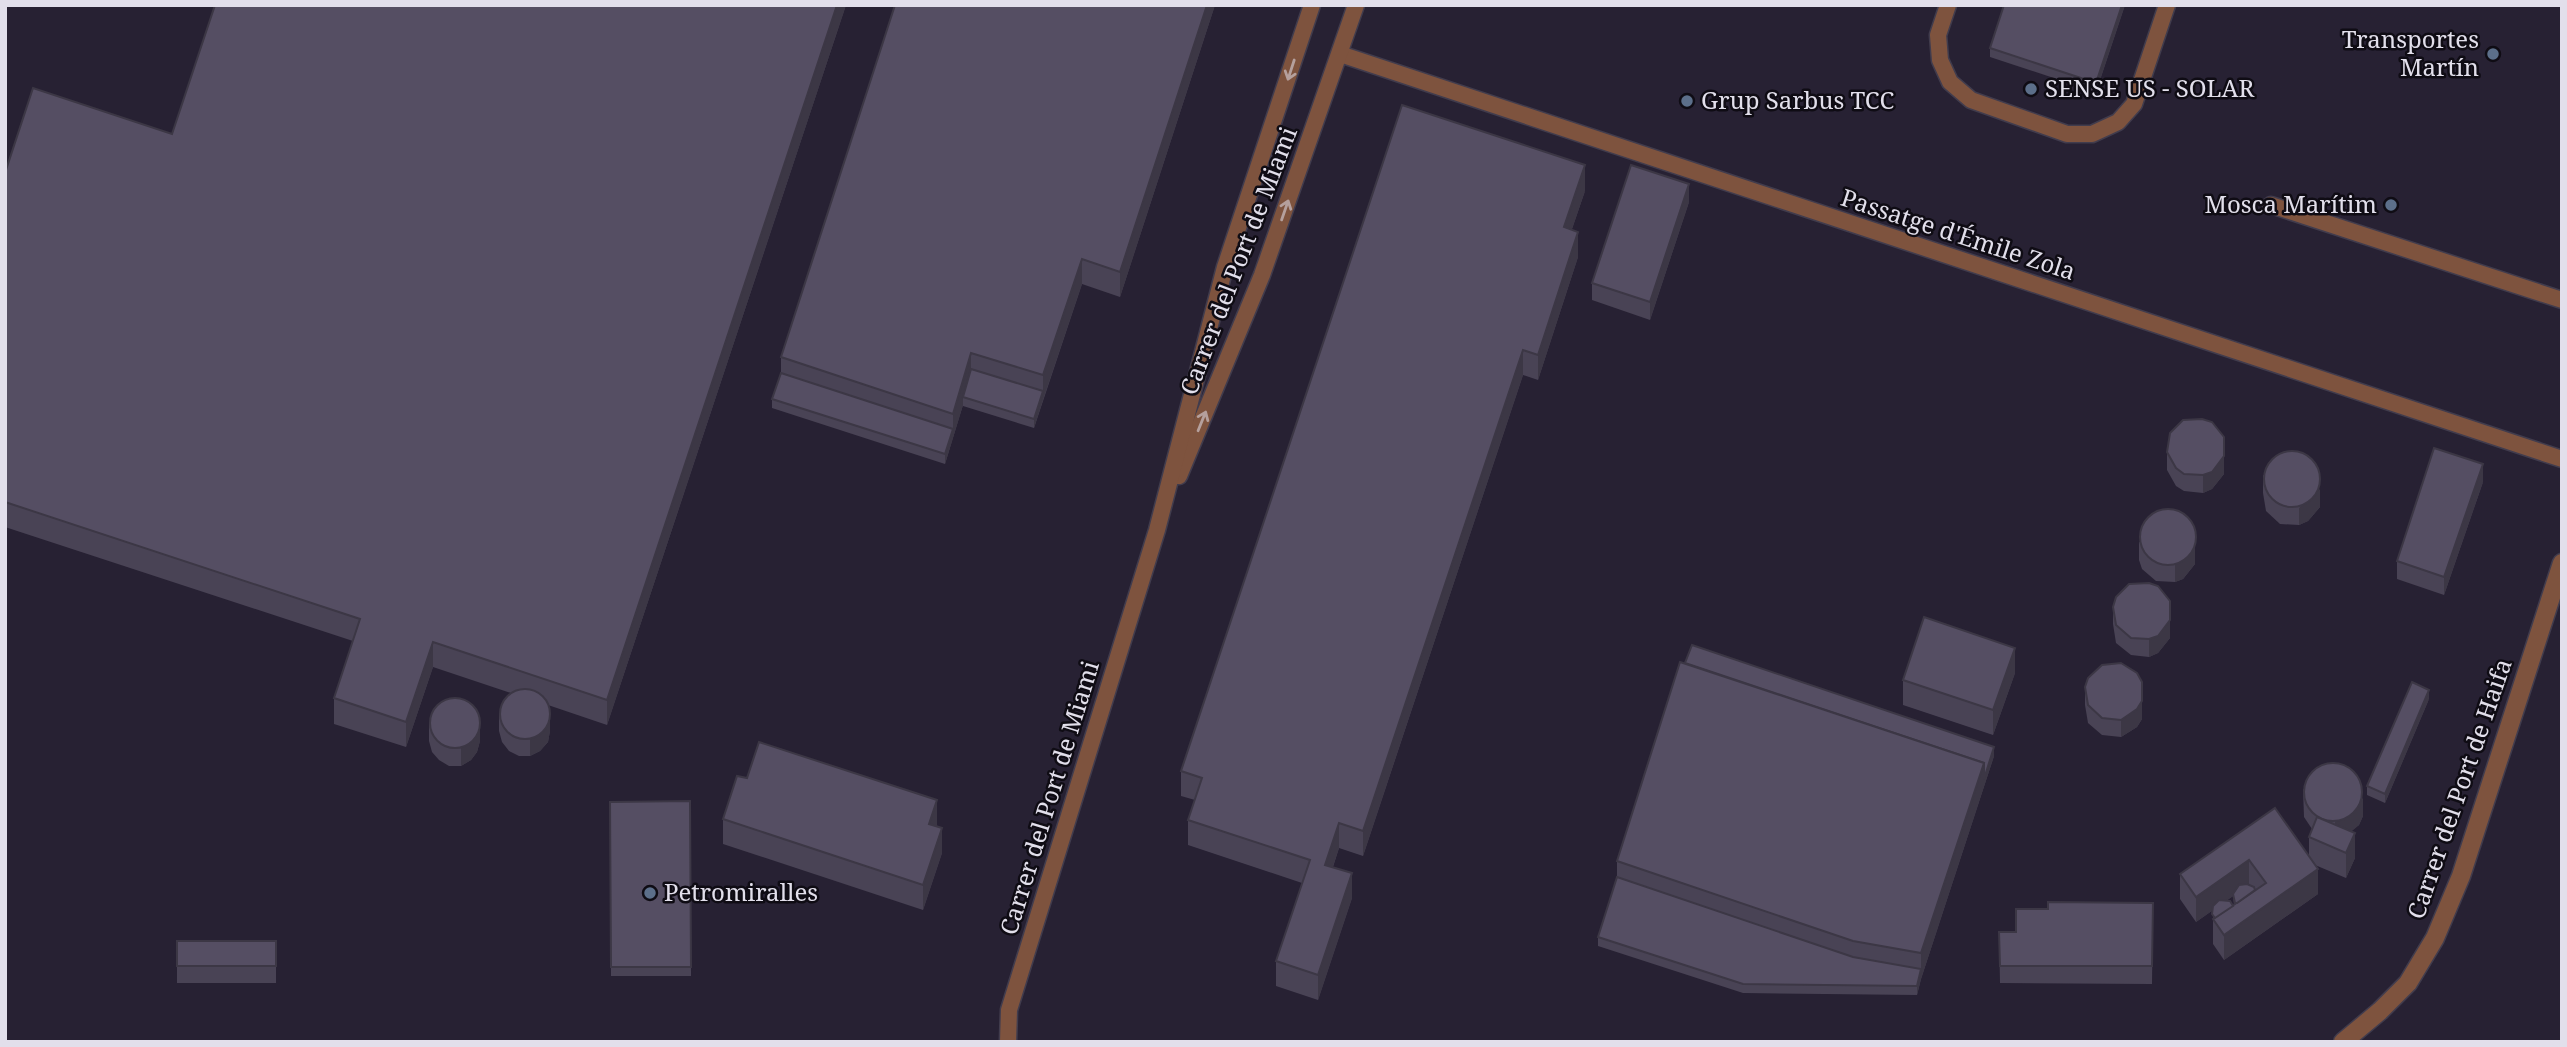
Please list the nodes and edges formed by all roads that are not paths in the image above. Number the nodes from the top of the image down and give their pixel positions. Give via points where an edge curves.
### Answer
1 (1312, 5) edge
2 (1356, 5) edge
3 (1948, 5) edge
4 (2167, 5) edge
5 (1340, 54) junction
6 (2272, 205) dead end
7 (2562, 300) edge
8 (2562, 459) edge
9 (1157, 530) junction
10 (2562, 563) edge
11 (1008, 1042) edge
12 (2343, 1042) edge

1 -> 9 lane, Carrer del Port de Miami via 1225,267
2 - 5 lane, Carrer del Port de Miami
3 - 4 lane via 1938,35 1940,60 1950,82 1971,100 2067,134 2092,134 2118,122 2134,104
5 - 8 lane, Passatge d'Émile Zola
9 -> 5 lane, Carrer del Port de Miami via 1262,275
6 - 7 lane
9 - 11 lane, Carrer del Port de Miami via 1009,1010
10 - 12 street, Carrer del Port de Haifa via 2460,876 2435,937 2408,983

